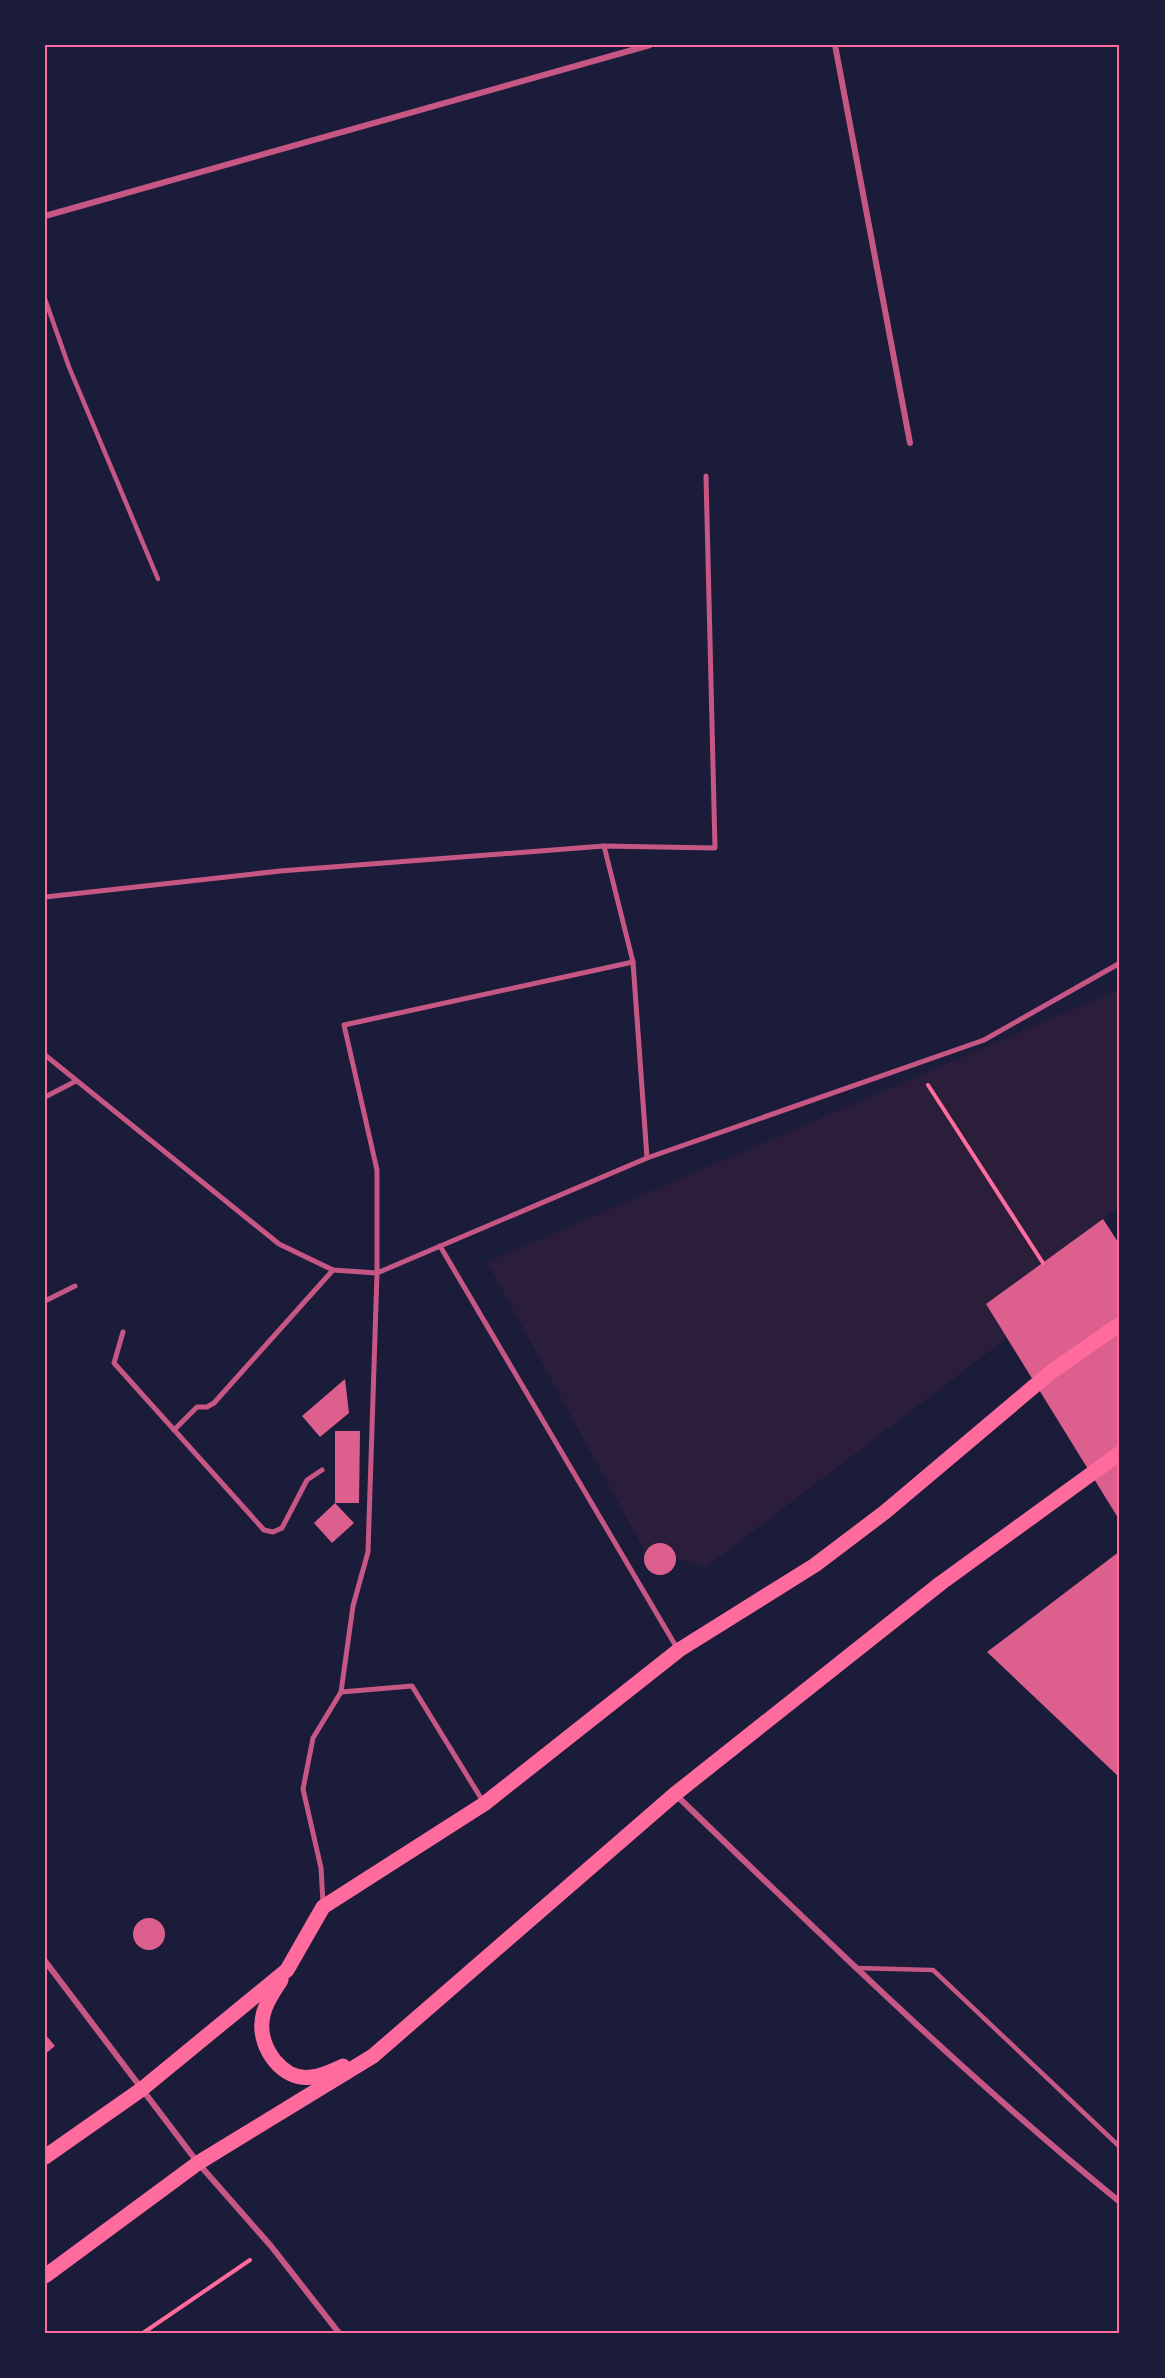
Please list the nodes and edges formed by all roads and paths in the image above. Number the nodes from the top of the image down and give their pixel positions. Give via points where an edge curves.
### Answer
1 (650, 45) edge
2 (835, 45) edge
3 (45, 216) edge
4 (45, 299) edge
5 (910, 443) dead end
6 (706, 476) dead end
7 (158, 579) dead end
8 (604, 846) junction
9 (45, 897) edge
10 (633, 962) junction
11 (1120, 963) edge
12 (45, 1055) edge
13 (915, 1064) junction
14 (76, 1081) junction
15 (45, 1097) edge
16 (647, 1158) junction
17 (440, 1246) junction
18 (1043, 1263) dead end
19 (333, 1270) junction
20 (376, 1273) junction
21 (75, 1286) dead end
22 (45, 1301) edge
23 (1120, 1324) edge
24 (123, 1332) dead end
25 (174, 1430) junction
26 (1120, 1453) edge
27 (322, 1470) dead end
28 (679, 1650) junction
29 (342, 1692) junction
30 (675, 1794) junction
31 (484, 1804) junction
32 (323, 1907) junction
33 (45, 1961) edge
34 (855, 1968) junction
35 (287, 1970) junction
36 (374, 2056) junction
37 (142, 2090) junction
38 (1120, 2147) edge
39 (45, 2157) edge
40 (198, 2163) junction
41 (1120, 2202) edge
42 (271, 2246) junction
43 (45, 2276) edge
44 (143, 2333) edge
45 (339, 2333) edge

1 - 3 street
2 - 5 street
4 - 7 lane via 69,367
6 - 8 street via 715,849
8 - 9 street via 280,871
8 - 10 street
10 - 16 street
10 - 20 street via 344,1025 377,1170
11 - 13 street via 984,1040
12 - 14 street
13 - 16 street
13 - 18 path
14 - 15 street
14 - 19 street via 279,1244
16 - 17 street
17 - 20 street
17 - 28 street
19 - 20 street
19 - 25 street via 214,1403 197,1407
20 - 29 street via 368,1552 353,1606
21 - 22 street
23 - 28 main road via 1051,1372 885,1512 815,1564
24 - 25 street via 114,1363
25 - 27 street via 264,1530 273,1532 282,1527 307,1480
26 - 30 main road via 941,1583
28 - 31 main road
29 - 31 street via 412,1686
29 - 32 street via 313,1738 303,1789 321,1868
30 - 34 street
30 - 36 main road
31 - 32 main road
32 - 35 main road
33 - 37 street
34 - 38 lane via 933,1970
34 - 41 street via 1020,2119
35 - 36 main road via 261,2021 262,2038 279,2067 311,2078
35 - 37 main road
36 - 40 main road
37 - 39 main road
37 - 40 street
40 - 42 street
40 - 43 main road
42 - 44 path
42 - 45 street

